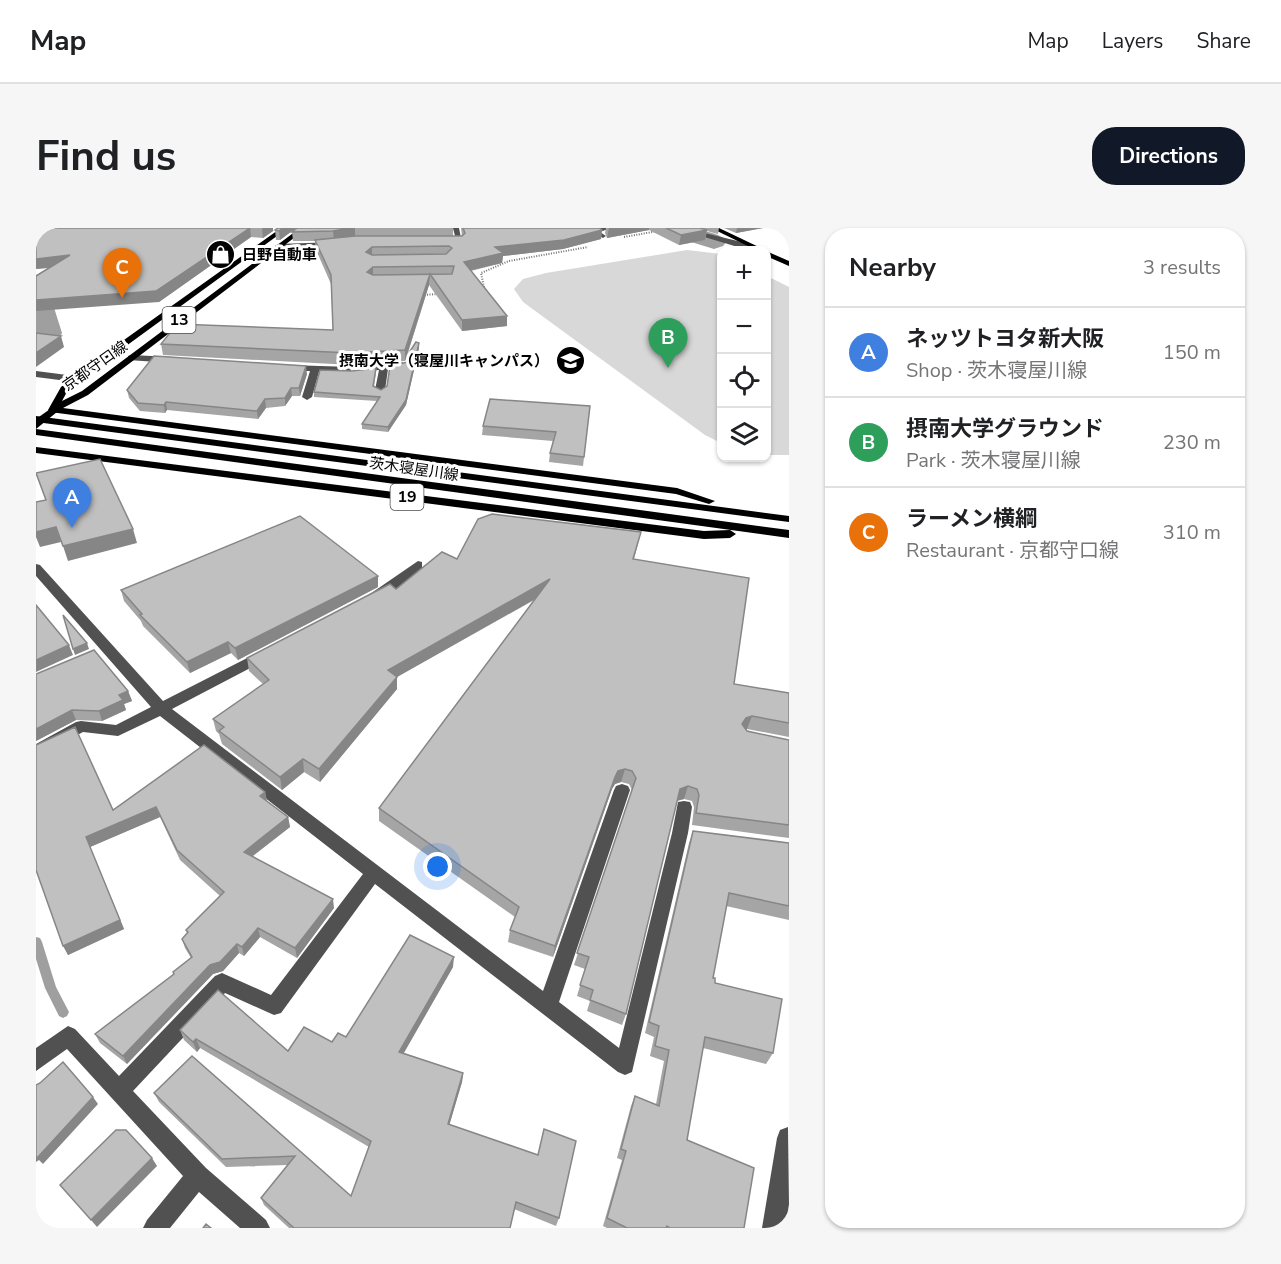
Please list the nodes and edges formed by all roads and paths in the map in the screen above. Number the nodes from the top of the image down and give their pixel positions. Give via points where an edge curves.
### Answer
1 (273, 228) edge
2 (304, 228) edge
3 (456, 228) edge
4 (608, 228) edge
5 (677, 228) edge
6 (714, 228) edge
7 (284, 229) edge
8 (659, 231) dead end
9 (603, 236) dead end
10 (625, 237) dead end
11 (344, 243) edge
12 (596, 244) edge
13 (751, 245) joint
14 (278, 246) junction
15 (444, 251) edge
16 (771, 255) edge
17 (789, 264) edge
18 (486, 292) edge
19 (442, 294) edge
20 (421, 295) edge
21 (131, 358) junction
22 (178, 361) edge
23 (402, 365) edge
24 (274, 367) edge
25 (384, 368) junction
26 (315, 369) junction
27 (36, 374) edge
28 (75, 379) junction
29 (380, 390) edge
30 (307, 398) dead end
31 (36, 408) edge
32 (52, 410) junction
33 (36, 420) edge
34 (36, 425) edge
35 (36, 432) edge
36 (36, 450) edge
37 (752, 514) junction
38 (789, 519) edge
39 (784, 534) edge
40 (417, 565) dead end
41 (36, 568) edge
42 (357, 606) edge
43 (274, 650) edge
44 (161, 709) junction
45 (36, 751) edge
46 (622, 790) dead end
47 (684, 807) edge
48 (680, 833) junction
49 (702, 836) edge
50 (374, 872) junction
51 (548, 1005) junction
52 (36, 1061) edge
53 (119, 1091) junction
54 (788, 1138) dead end
55 (198, 1176) junction
56 (155, 1228) edge
57 (258, 1228) edge
58 (774, 1228) edge

1 - 7 street
2 - 14 main road, 京都守口線 / 13
3 - 15 street via 460,242 443,242
4 - 9 street via 594,231
5 - 13 street via 738,246
6 - 13 main road
7 - 28 main road, 京都守口線 / 13
8 - 10 path
11 - 14 street
12 - 18 path via 510,261 481,273
14 - 21 main road, 京都守口線 / 13
16 - 17 main road
19 - 20 path
21 - 22 street
21 - 32 main road, 京都守口線 / 13 via 86,393
23 - 25 street
24 - 26 street
25 - 26 street
25 - 29 street
26 - 30 street
27 - 28 street
28 - 32 main road, 京都守口線 / 13
31 - 32 highway
32 - 34 highway
32 - 37 main road, 19 via 677,491
33 - 37 main road, 茨木寝屋川線 / 19
35 - 39 main road, 茨木寝屋川線 / 19
36 - 39 main road, 19 via 704,535
37 - 38 main road, 茨木寝屋川線 / 19
40 - 42 street via 388,590
41 - 44 street via 102,650
43 - 44 street
44 - 45 street via 118,731 81,726
44 - 50 street
46 - 51 street
47 - 48 street
48 - 49 street
48 - 51 street via 625,1065
50 - 51 street
50 - 53 street via 274,1006 222,982
52 - 53 street via 68,1036
53 - 55 street
54 - 58 street
55 - 56 street
55 - 57 street

